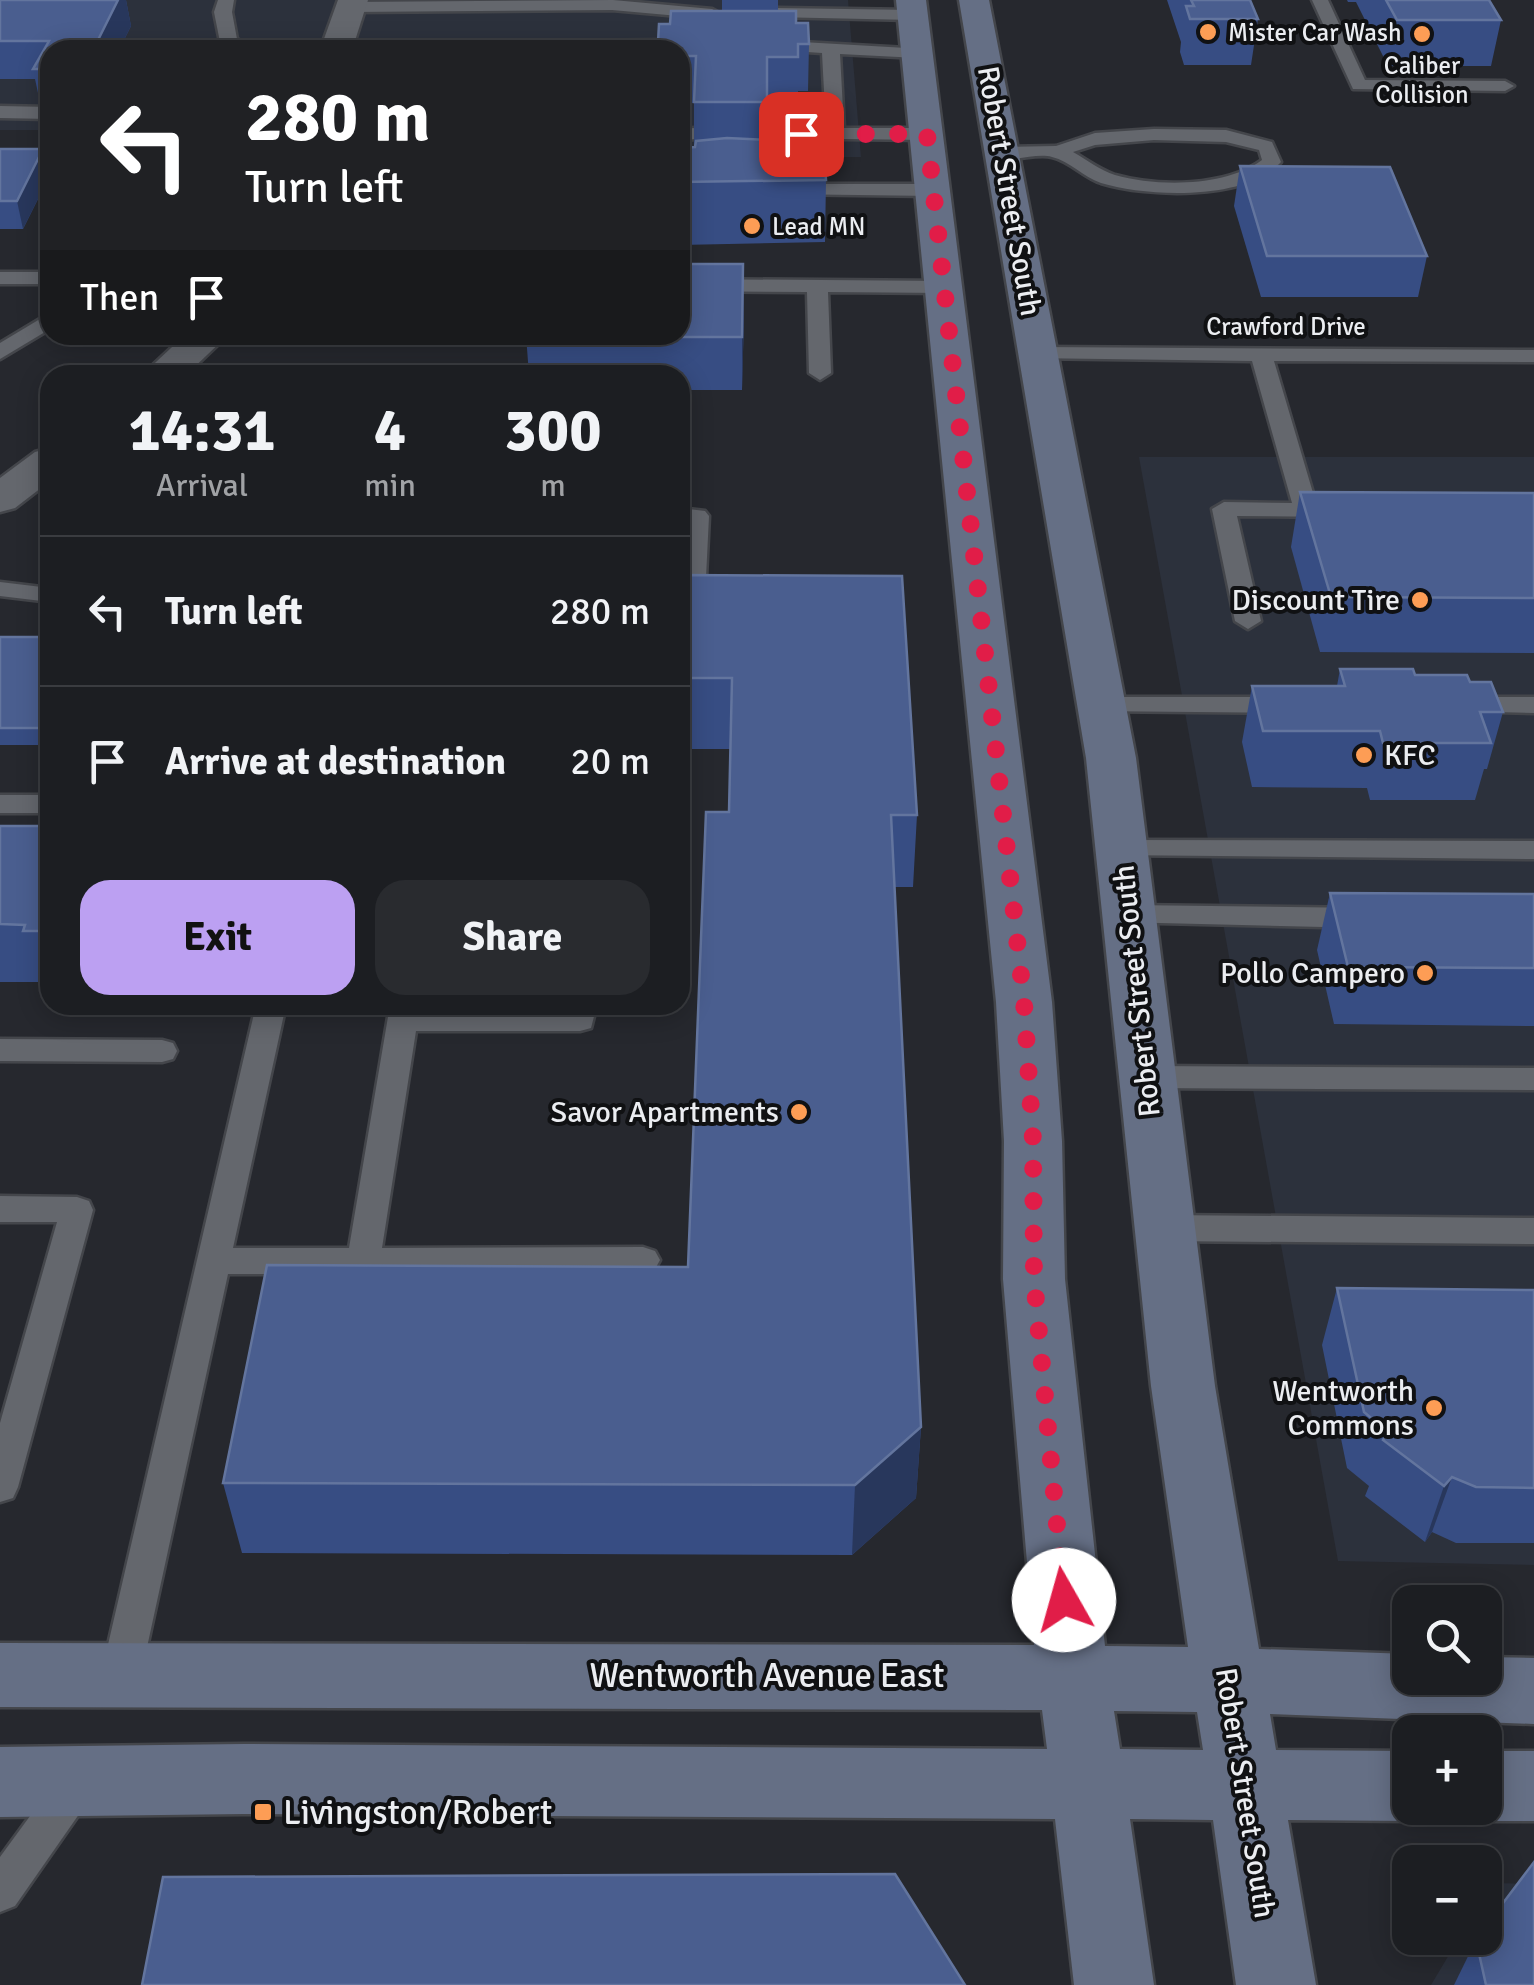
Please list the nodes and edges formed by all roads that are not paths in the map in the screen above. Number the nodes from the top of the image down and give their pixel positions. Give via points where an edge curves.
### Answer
1 (226, 0) edge
2 (974, 0) edge
3 (1320, 0) edge
4 (352, 3) edge
5 (722, 14) edge
6 (778, 14) edge
7 (914, 23) edge
8 (229, 40) edge
9 (339, 40) edge
10 (690, 45) edge
11 (708, 45) edge
12 (745, 45) edge
13 (831, 48) junction
14 (1504, 86) dead end
15 (0, 112) edge
16 (40, 112) edge
17 (835, 133) junction
18 (767, 134) edge
19 (927, 134) junction
20 (1058, 152) junction
21 (1001, 153) junction
22 (774, 190) edge
23 (934, 190) junction
24 (0, 278) edge
25 (40, 278) edge
26 (690, 285) edge
27 (817, 286) junction
28 (945, 287) junction
29 (40, 326) edge
30 (196, 345) edge
31 (0, 353) edge
32 (1038, 353) junction
33 (1260, 353) junction
34 (1534, 356) edge
35 (174, 365) edge
36 (820, 373) dead end
37 (40, 468) edge
38 (0, 499) edge
39 (1306, 510) junction
40 (1363, 510) edge
41 (690, 516) edge
42 (0, 589) edge
43 (40, 593) edge
44 (690, 598) edge
45 (1248, 621) dead end
46 (1318, 705) edge
47 (1436, 705) edge
48 (1534, 705) edge
49 (1102, 706) junction
50 (0, 804) edge
51 (40, 804) edge
52 (1122, 849) junction
53 (1534, 850) edge
54 (1129, 915) junction
55 (1399, 918) edge
56 (269, 1015) edge
57 (404, 1015) edge
58 (454, 1015) edge
59 (581, 1015) edge
60 (0, 1050) edge
61 (162, 1050) dead end
62 (1148, 1076) junction
63 (1534, 1079) edge
64 (0, 1209) edge
65 (1163, 1228) junction
66 (1534, 1231) edge
67 (643, 1260) dead end
68 (213, 1261) junction
69 (363, 1261) junction
70 (0, 1487) edge
71 (0, 1675) edge
72 (121, 1675) junction
73 (1076, 1678) junction
74 (1226, 1680) junction
75 (1534, 1691) edge
76 (0, 1782) edge
77 (79, 1782) junction
78 (1088, 1784) junction
79 (1245, 1786) junction
80 (1392, 1786) edge
81 (1502, 1786) edge
82 (1534, 1786) edge
83 (0, 1892) edge
84 (1114, 1985) edge
85 (1276, 1985) edge

1 - 8 lane
2 - 21 main road, Robert Street South
3 - 14 lane via 1359,86
4 - 5 lane via 612,5
4 - 9 street
6 - 7 lane
7 - 13 lane
7 - 19 main road
10 - 11 lane
12 - 13 lane
13 - 17 lane
15 - 16 lane
17 - 18 lane
17 - 19 lane
19 - 23 main road
20 - 20 lane via 1094,174 1143,184 1232,181 1272,162 1262,144 1233,136 1093,139
20 - 21 lane
21 - 32 main road, Robert Street South
22 - 23 lane
23 - 28 main road
24 - 25 lane
26 - 27 lane
27 - 28 lane
27 - 36 lane
28 - 73 main road via 1024,1002 1034,1279
29 - 31 lane
30 - 35 street
32 - 33 lane, Crawford Drive
32 - 49 main road, Robert Street South
33 - 34 lane, Crawford Drive
33 - 39 lane
37 - 38 street
39 - 40 lane
39 - 45 lane via 1224,509
41 - 44 lane via 697,516
42 - 43 lane
46 - 49 lane
47 - 48 lane
49 - 52 main road, Robert Street South
50 - 51 lane
52 - 53 lane
52 - 54 main road, Robert Street South
54 - 55 lane
54 - 62 main road, Robert Street South
56 - 68 lane
57 - 69 lane
58 - 59 lane
60 - 61 lane
62 - 63 lane
62 - 65 main road, Robert Street South
64 - 70 lane via 77,1210
65 - 66 lane
65 - 74 main road, Robert Street South
67 - 69 lane
68 - 69 lane
68 - 72 lane
71 - 72 main road, Wentworth Avenue East
72 - 73 main road, Wentworth Avenue East
73 - 74 main road, Wentworth Avenue East
73 - 78 main road
74 - 75 main road, Wentworth Avenue East
74 - 79 main road, Robert Street South
76 - 77 main road
77 - 78 main road
77 - 83 lane
78 - 79 main road
78 - 84 main road
79 - 80 main road
79 - 85 main road, Robert Street South
81 - 82 main road

